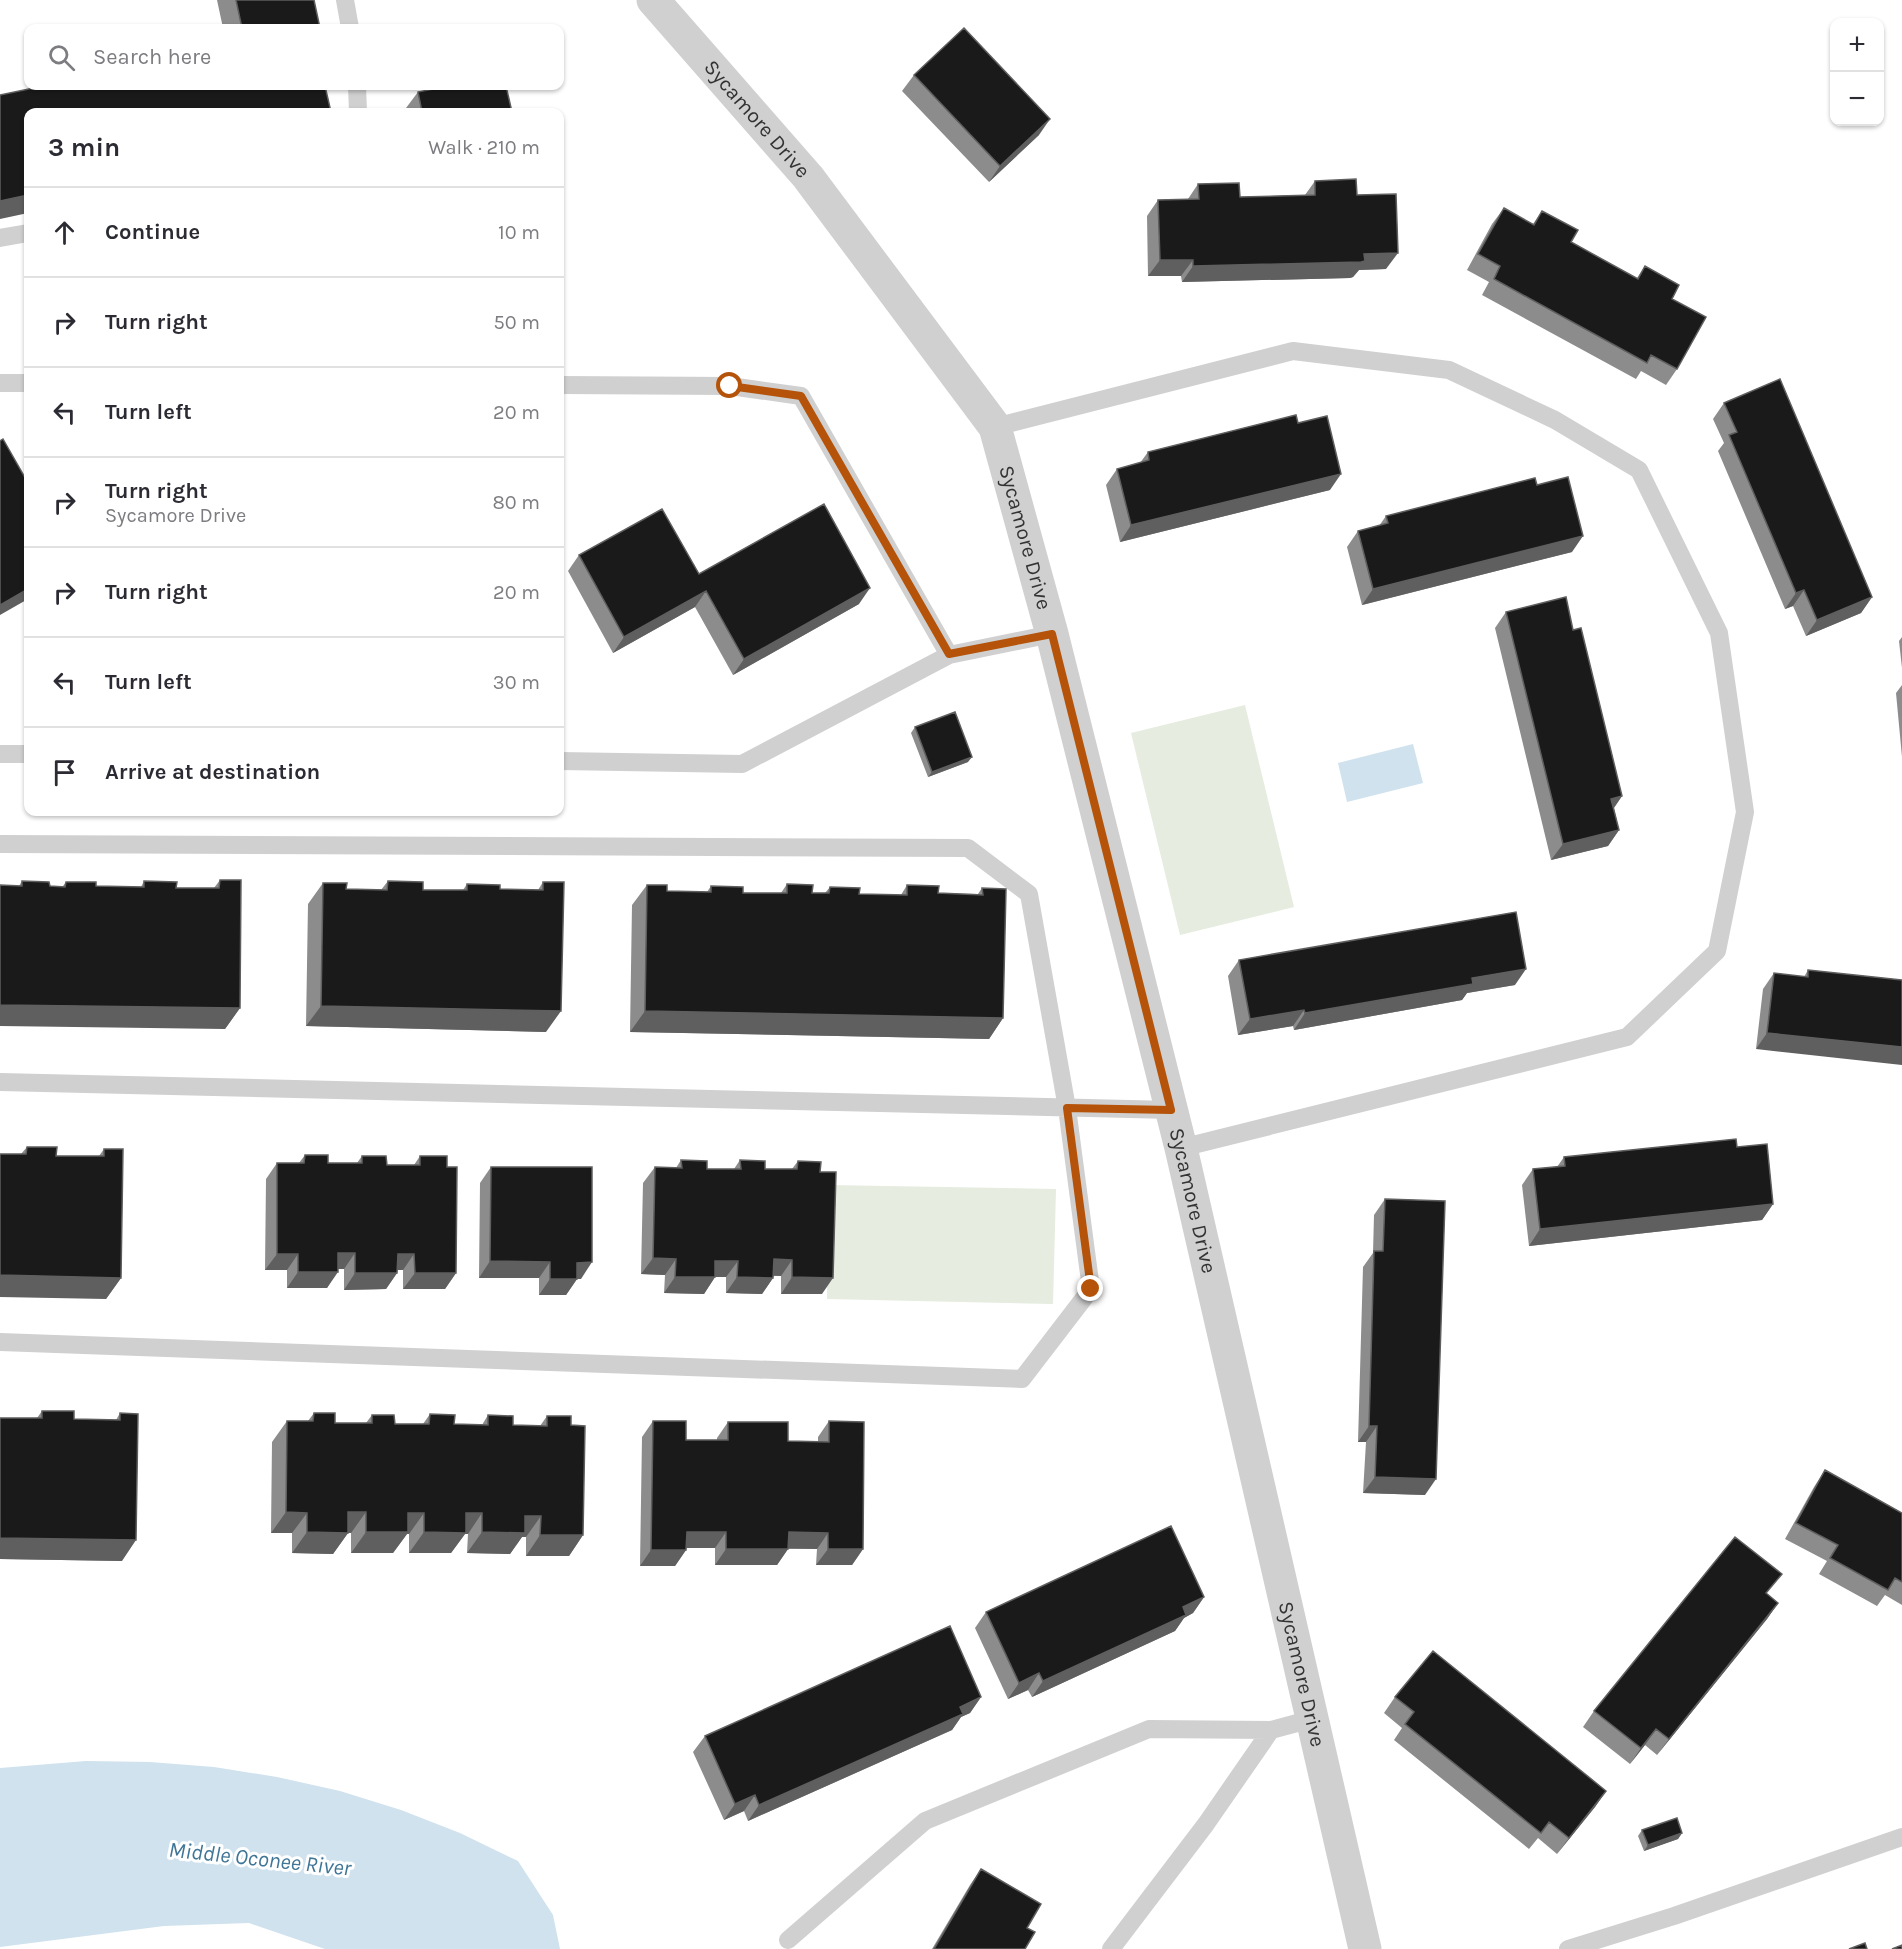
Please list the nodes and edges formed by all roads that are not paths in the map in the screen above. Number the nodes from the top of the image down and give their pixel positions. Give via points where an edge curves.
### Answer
1 (345, 0) edge
2 (653, 0) edge
3 (349, 24) edge
4 (357, 90) edge
5 (358, 108) edge
6 (24, 234) edge
7 (0, 238) edge
8 (0, 383) edge
9 (24, 383) edge
10 (564, 385) edge
11 (995, 427) junction
12 (1052, 634) junction
13 (949, 654) junction
14 (0, 754) edge
15 (24, 754) edge
16 (564, 761) edge
17 (0, 844) edge
18 (0, 1082) edge
19 (1067, 1108) junction
20 (1171, 1110) junction
21 (1181, 1148) junction
22 (0, 1342) edge
23 (1312, 1719) junction
24 (1271, 1730) junction
25 (1902, 1837) edge
26 (788, 1941) dead end
27 (1111, 1949) edge
28 (1365, 1949) edge
29 (1568, 1949) edge

1 - 3 lane
2 - 11 street, Sycamore Drive via 808,177
4 - 5 lane
6 - 7 lane
8 - 9 lane
10 - 13 lane via 730,386 801,396
11 - 12 street, Sycamore Drive
11 - 21 lane via 1293,351 1449,370 1555,420 1639,470 1719,633 1745,812 1717,951 1709,959 1627,1037
12 - 13 lane
12 - 20 street, Sycamore Drive
13 - 16 lane via 742,764
14 - 15 lane
17 - 19 lane via 968,848 1029,894
18 - 19 lane
19 - 20 lane
19 - 22 lane via 1091,1289 1022,1379
20 - 21 street, Sycamore Drive
21 - 23 street, Sycamore Drive
23 - 24 lane
23 - 28 street, Sycamore Drive
24 - 26 lane via 1149,1729 925,1821
24 - 27 lane
25 - 29 lane

